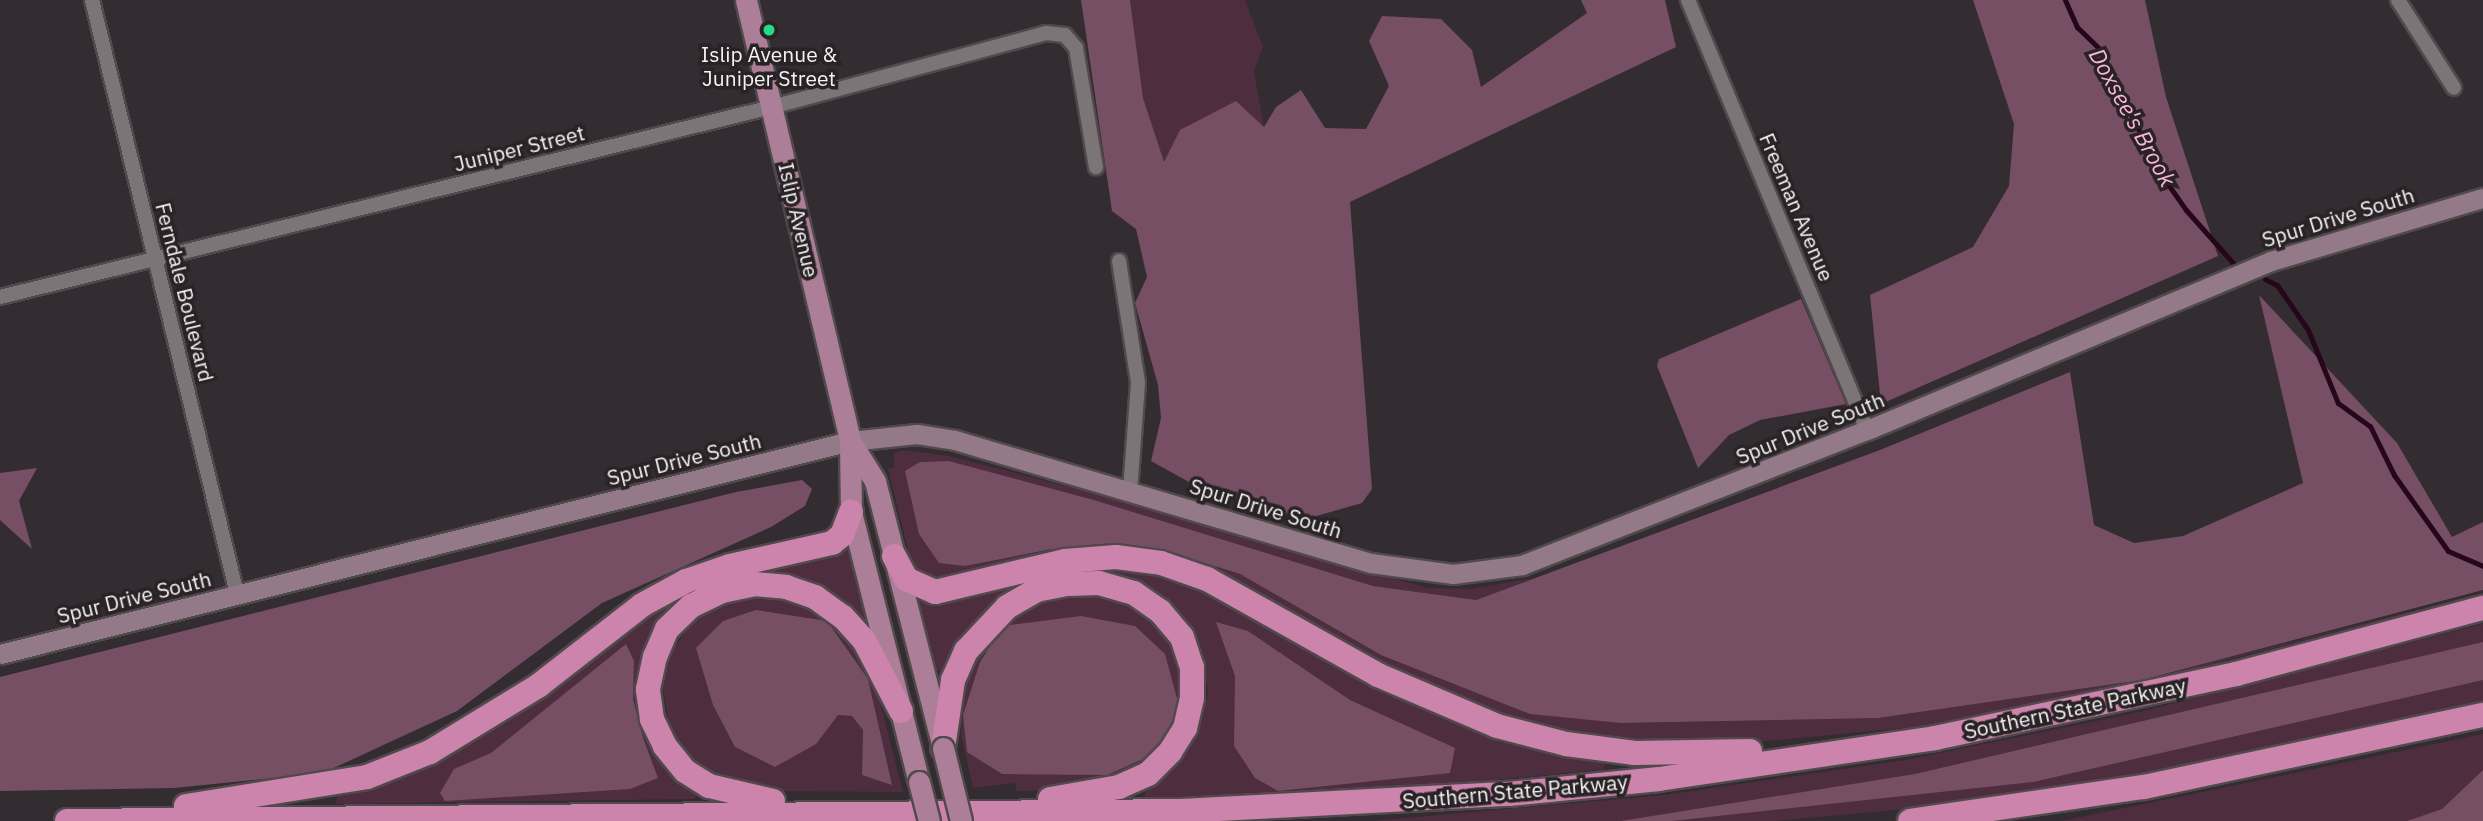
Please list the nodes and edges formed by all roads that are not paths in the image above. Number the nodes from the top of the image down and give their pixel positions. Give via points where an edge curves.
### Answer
1 (92, 0) edge
2 (746, 0) edge
3 (1688, 0) edge
4 (2398, 0) edge
5 (2454, 88) dead end
6 (772, 107) junction
7 (1096, 167) dead end
8 (2483, 198) edge
9 (155, 260) junction
10 (1119, 261) dead end
11 (0, 297) edge
12 (1867, 430) junction
13 (850, 441) junction
14 (1130, 491) junction
15 (850, 512) junction
16 (894, 556) junction
17 (237, 594) junction
18 (2483, 608) edge
19 (0, 654) edge
20 (901, 712) junction
21 (2483, 715) edge
22 (1935, 738) junction
23 (943, 748) junction
24 (990, 810) junction
25 (840, 811) junction
26 (67, 821) edge
27 (72, 821) edge
28 (929, 821) edge
29 (961, 821) edge
30 (1910, 821) edge

1 - 9 street, Ferndale Boulevard
2 - 6 main road, Islip Avenue
3 - 12 street, Freeman Avenue
4 - 5 street
6 - 7 street, Juniper Street via 1046,33 1065,35 1076,48
6 - 9 street, Juniper Street
6 - 13 main road, Islip Avenue
8 - 12 street, Spur Drive South via 2271,261
9 - 11 street, Juniper Street
9 - 17 street, Ferndale Boulevard
10 - 14 street via 1139,383
12 - 14 street, Spur Drive South via 1558,554 1522,565 1453,574 1371,563
13 - 14 street, Spur Drive South via 916,434 955,440
13 - 15 main road, Islip Avenue
13 - 16 main road, Islip Avenue via 875,481
13 - 17 street, Spur Drive South
15 - 20 main road, Islip Avenue
15 - 27 highway via 841,537 818,548 730,566 686,581 642,606 484,723 367,777
16 - 22 highway via 906,579 935,592 1065,561 1116,557 1161,564 1230,590 1437,704 1566,744 1635,753 1701,754
16 - 23 main road, Islip Avenue
17 - 19 street, Spur Drive South
18 - 22 highway, Southern State Parkway via 2236,674
20 - 25 highway via 864,640 815,597 786,587 754,584 722,590 691,606 667,629 654,657 648,689 652,719 685,771 709,786 744,796
20 - 28 main road, Islip Avenue, bridge
21 - 30 highway via 2144,787
22 - 24 highway, Southern State Parkway via 1658,779 1508,794 1181,811
23 - 24 highway via 953,680 966,651 1007,607 1036,590 1099,583 1133,593 1160,611 1182,637 1192,667 1192,698 1185,728 1148,774 1119,787
23 - 29 main road, Islip Avenue, bridge
24 - 25 highway, Southern State Parkway
25 - 27 highway, Southern State Parkway
26 - 27 highway, Southern State Parkway

